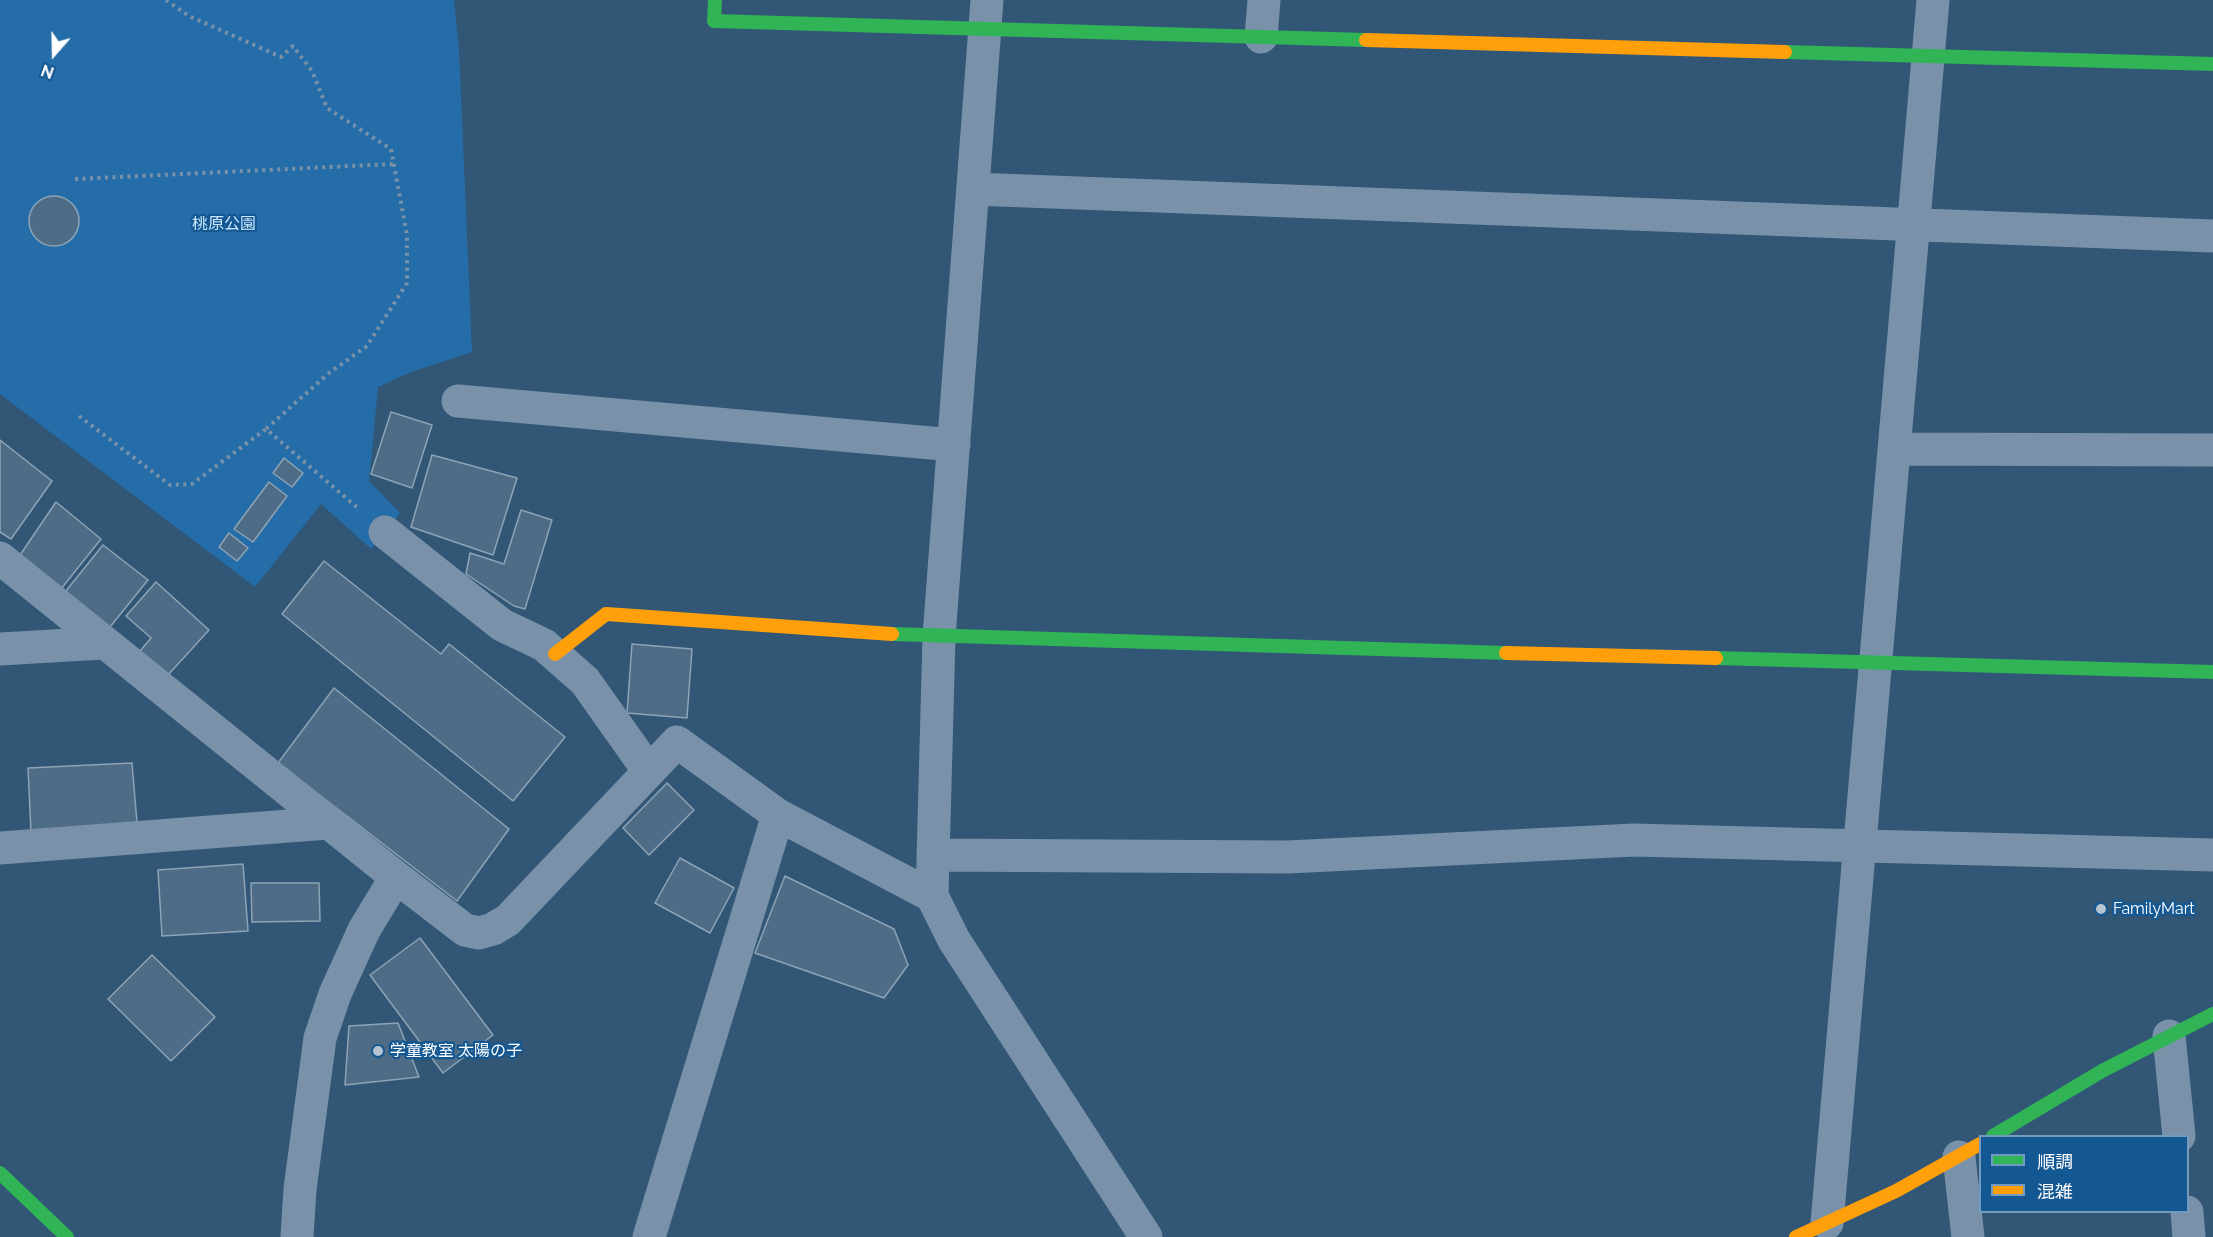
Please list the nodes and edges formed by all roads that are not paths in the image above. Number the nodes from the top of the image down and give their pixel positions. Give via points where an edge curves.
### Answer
1 (716, 0) edge
2 (1264, 0) edge
3 (1933, 0) edge
4 (986, 14) edge
5 (1261, 37) junction
6 (1928, 56) junction
7 (2213, 63) edge
8 (973, 189) junction
9 (1913, 225) junction
10 (2213, 236) edge
11 (458, 401) dead end
12 (954, 445) junction
13 (1894, 449) junction
14 (2213, 450) edge
15 (385, 532) road end
16 (0, 558) edge
17 (939, 637) junction
18 (103, 643) junction
19 (0, 649) edge
20 (555, 654) junction
21 (1876, 662) junction
22 (2213, 672) edge
23 (648, 770) junction
24 (778, 815) junction
25 (328, 823) junction
26 (1860, 844) junction
27 (0, 849) edge
28 (933, 855) junction
29 (2213, 855) edge
30 (396, 877) junction
31 (932, 896) junction
32 (2213, 1014) edge
33 (2169, 1036) junction
34 (1996, 1135) edge
35 (2179, 1135) edge
36 (1970, 1151) edge
37 (0, 1173) edge
38 (2187, 1213) edge
39 (1827, 1223) junction
40 (67, 1237) edge
41 (297, 1237) edge
42 (649, 1237) edge
43 (1146, 1237) edge
44 (1796, 1237) edge
45 (1968, 1237) edge
46 (2189, 1237) edge

1 - 4 street via 714,21
2 - 5 street
3 - 6 street
4 - 5 street
4 - 8 street
5 - 6 street
6 - 7 street
6 - 9 street
8 - 9 street
8 - 12 street
9 - 10 street
9 - 13 street
11 - 12 street
12 - 17 street
13 - 14 street
13 - 21 street
15 - 20 street via 502,625
16 - 18 street
17 - 20 street via 606,614
17 - 21 street
17 - 28 street
18 - 19 street
18 - 25 street
20 - 23 street via 585,681
21 - 22 street
21 - 26 street
23 - 24 street via 677,742
23 - 30 street via 508,920 493,929 479,933 465,930
24 - 31 street
24 - 42 street
25 - 27 street
25 - 30 street
26 - 28 street via 1634,840 1288,857
26 - 29 street
26 - 39 street
28 - 31 street
30 - 41 street via 364,930 335,994 321,1038
31 - 43 street via 954,940
32 - 33 street
33 - 34 street
33 - 35 street
36 - 39 street
36 - 45 street
37 - 40 street
38 - 46 street
39 - 44 street

